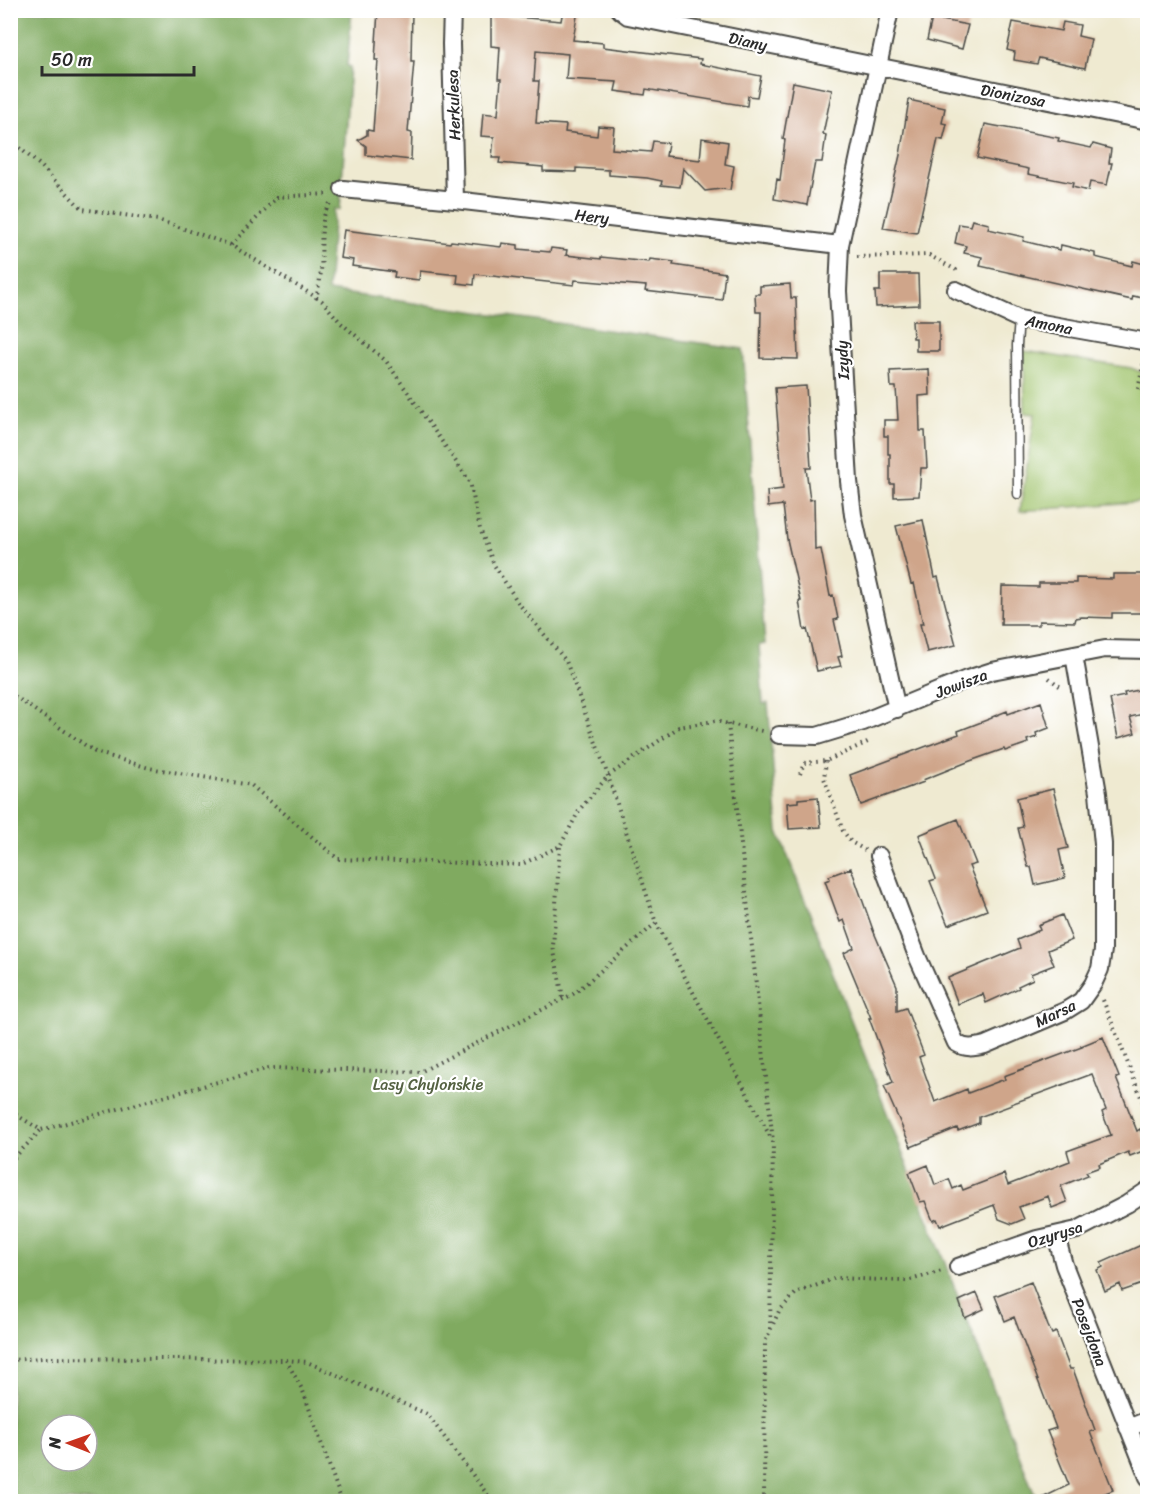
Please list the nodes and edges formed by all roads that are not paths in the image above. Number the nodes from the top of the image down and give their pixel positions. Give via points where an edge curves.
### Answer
1 (452, 10) edge
2 (620, 10) edge
3 (890, 10) edge
4 (878, 68) junction
5 (1148, 121) edge
6 (341, 191) road end
7 (455, 200) junction
8 (840, 245) junction
9 (956, 290) road end
10 (1019, 319) junction
11 (1146, 349) edge
12 (1018, 494) dead end
13 (1148, 650) edge
14 (1074, 655) junction
15 (897, 709) junction
16 (779, 735) road end
17 (879, 856) road end
18 (1148, 1190) edge
19 (1056, 1235) junction
20 (958, 1267) road end
21 (1148, 1420) edge
22 (1128, 1428) junction
23 (1148, 1477) edge

1 - 7 street, Herkulesa
2 - 4 street, Diany via 628,16
3 - 4 street, Izydy
4 - 5 street, Dionizosa
4 - 8 street, Izydy
6 - 7 street, Hery
7 - 8 street, Hery
8 - 15 street, Izydy via 838,291 853,515
9 - 10 street, Amona
10 - 11 street, Amona
10 - 12 lane
13 - 14 street, Jowisza via 1105,649
14 - 15 street, Jowisza via 992,671
14 - 17 street, Marsa via 1103,844 1103,950 1100,969 1081,1001 984,1045 973,1048 956,1043
15 - 16 street, Jowisza via 817,736
18 - 19 street, Ozyrysa via 1077,1230
19 - 20 street, Ozyrysa
19 - 22 street, Posejdona
21 - 22 street
22 - 23 street, Posejdona

